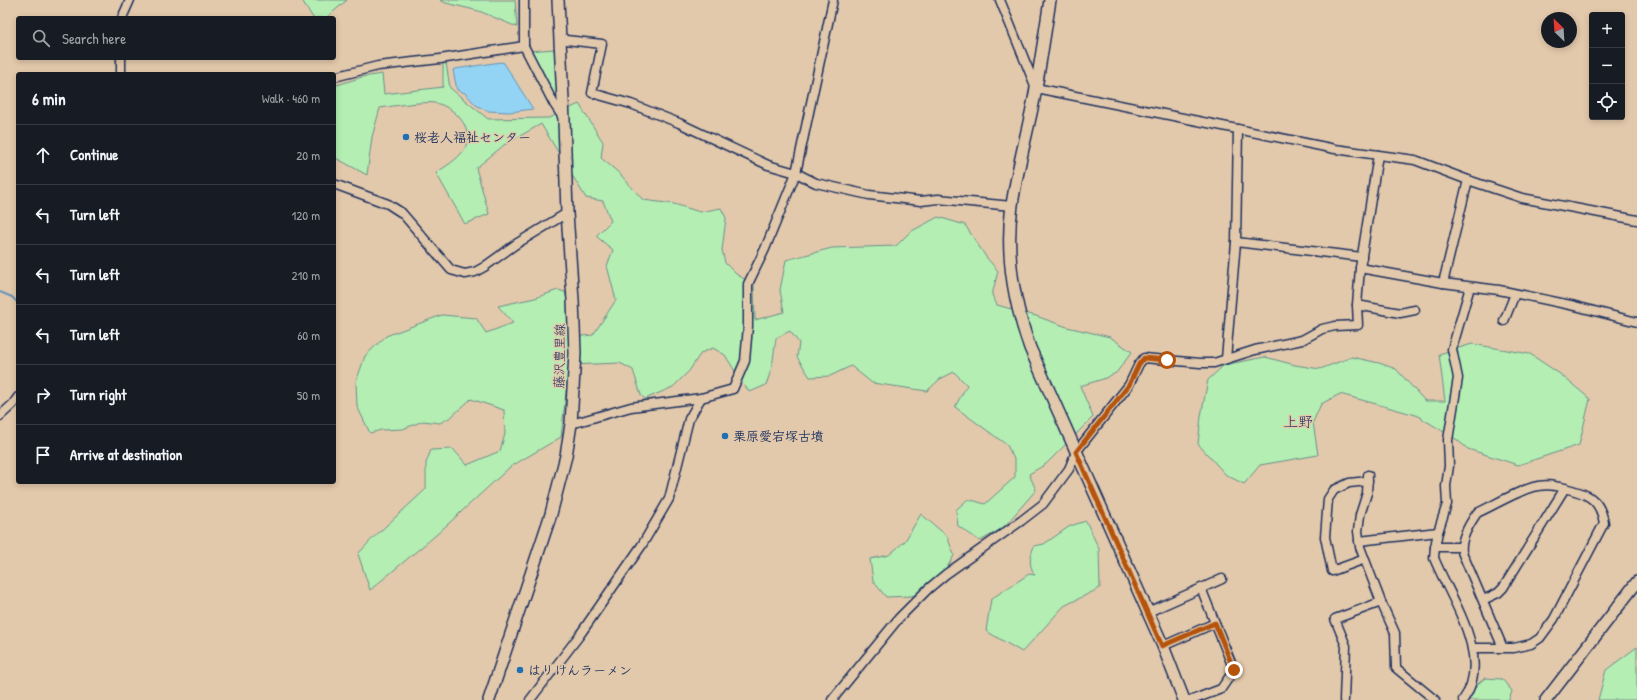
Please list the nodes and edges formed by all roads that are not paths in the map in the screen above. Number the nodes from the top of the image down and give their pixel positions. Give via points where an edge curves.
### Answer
1 (130, 0) edge
2 (524, 0) edge
3 (558, 0) edge
4 (833, 0) edge
5 (1000, 0) edge
6 (1050, 0) edge
7 (123, 16) edge
8 (561, 36) junction
9 (524, 46) junction
10 (121, 60) edge
11 (121, 72) edge
12 (336, 76) edge
13 (1036, 88) junction
14 (564, 120) junction
15 (1238, 129) junction
16 (1378, 155) junction
17 (796, 173) junction
18 (1468, 180) junction
19 (336, 185) edge
20 (1012, 206) junction
21 (566, 213) junction
22 (1637, 220) edge
23 (1236, 242) junction
24 (1362, 257) junction
25 (1360, 268) junction
26 (1443, 283) junction
27 (1470, 287) junction
28 (1515, 294) junction
29 (1357, 305) junction
30 (1415, 310) dead end
31 (1504, 321) dead end
32 (1637, 322) edge
33 (1226, 359) junction
34 (701, 398) junction
35 (16, 400) edge
36 (0, 416) edge
37 (571, 424) junction
38 (1076, 452) junction
39 (1565, 488) junction
40 (1438, 532) junction
41 (1359, 541) junction
42 (1435, 547) junction
43 (1461, 547) junction
44 (1365, 559) junction
45 (1222, 579) dead end
46 (1637, 582) edge
47 (1201, 588) junction
48 (1483, 600) junction
49 (1381, 602) junction
50 (1148, 612) junction
51 (1215, 623) junction
52 (1162, 646) junction
53 (1472, 648) junction
54 (1503, 648) junction
55 (489, 700) edge
56 (530, 700) edge
57 (832, 700) edge
58 (1184, 700) edge
59 (1192, 700) edge
60 (1344, 700) edge
61 (1435, 700) edge
62 (1463, 700) edge
63 (1546, 700) edge

1 - 7 street
2 - 9 street
3 - 8 main road, 藤沢豊里線
4 - 17 street
5 - 13 street
6 - 13 main road
8 - 14 main road, 藤沢豊里線
8 - 17 street via 566,40 602,44 592,93 631,104 679,123 768,165
9 - 12 street via 378,66
9 - 14 street
10 - 11 street
13 - 15 street
13 - 20 main road
14 - 21 main road, 藤沢豊里線
15 - 16 street
15 - 23 street
16 - 18 street via 1415,160
16 - 24 street
17 - 20 street via 816,183 869,196
17 - 34 street via 748,284 745,361 732,389
18 - 22 street via 1522,198
18 - 26 street
19 - 21 street via 388,204 402,213 451,270 465,274 484,267
20 - 38 main road via 1010,246 1018,313 1030,348
21 - 37 main road, 藤沢豊里線 via 574,300 575,353
23 - 24 street
23 - 33 street
24 - 25 street
25 - 26 street
25 - 29 street
26 - 27 street
27 - 28 street
27 - 40 street via 1452,349 1458,378 1448,440 1450,466 1446,486 1447,504
28 - 31 street
28 - 32 street
29 - 30 street via 1400,313
29 - 33 street via 1358,325 1322,329 1302,340
33 - 38 street via 1214,363 1200,363 1144,358 1129,385
34 - 37 street via 631,407
34 - 56 street via 689,419 669,499 642,545 580,636
35 - 36 street
37 - 55 main road, 藤沢豊里線 via 566,456 551,514
38 - 50 main road
38 - 57 street via 1069,469 1043,504 928,589 899,618
39 - 43 street via 1546,484 1531,487 1477,513
39 - 48 street via 1503,588 1498,594
39 - 54 street via 1583,492 1595,502 1603,511 1604,523 1554,619 1540,638 1531,644
40 - 41 street
40 - 42 street
41 - 44 street
41 - 44 street via 1360,515 1367,494 1368,478 1334,490 1328,499 1325,537 1332,572
42 - 43 street
42 - 53 street via 1434,558 1470,635
43 - 48 street
44 - 49 street
45 - 47 street
46 - 63 main road
47 - 50 street
47 - 51 street
48 - 54 street
49 - 60 street via 1335,619 1346,646
49 - 61 street via 1395,633 1396,668
50 - 52 main road
51 - 52 street
51 - 59 street via 1234,670 1221,688
52 - 58 main road
53 - 54 street
53 - 62 street via 1473,678

